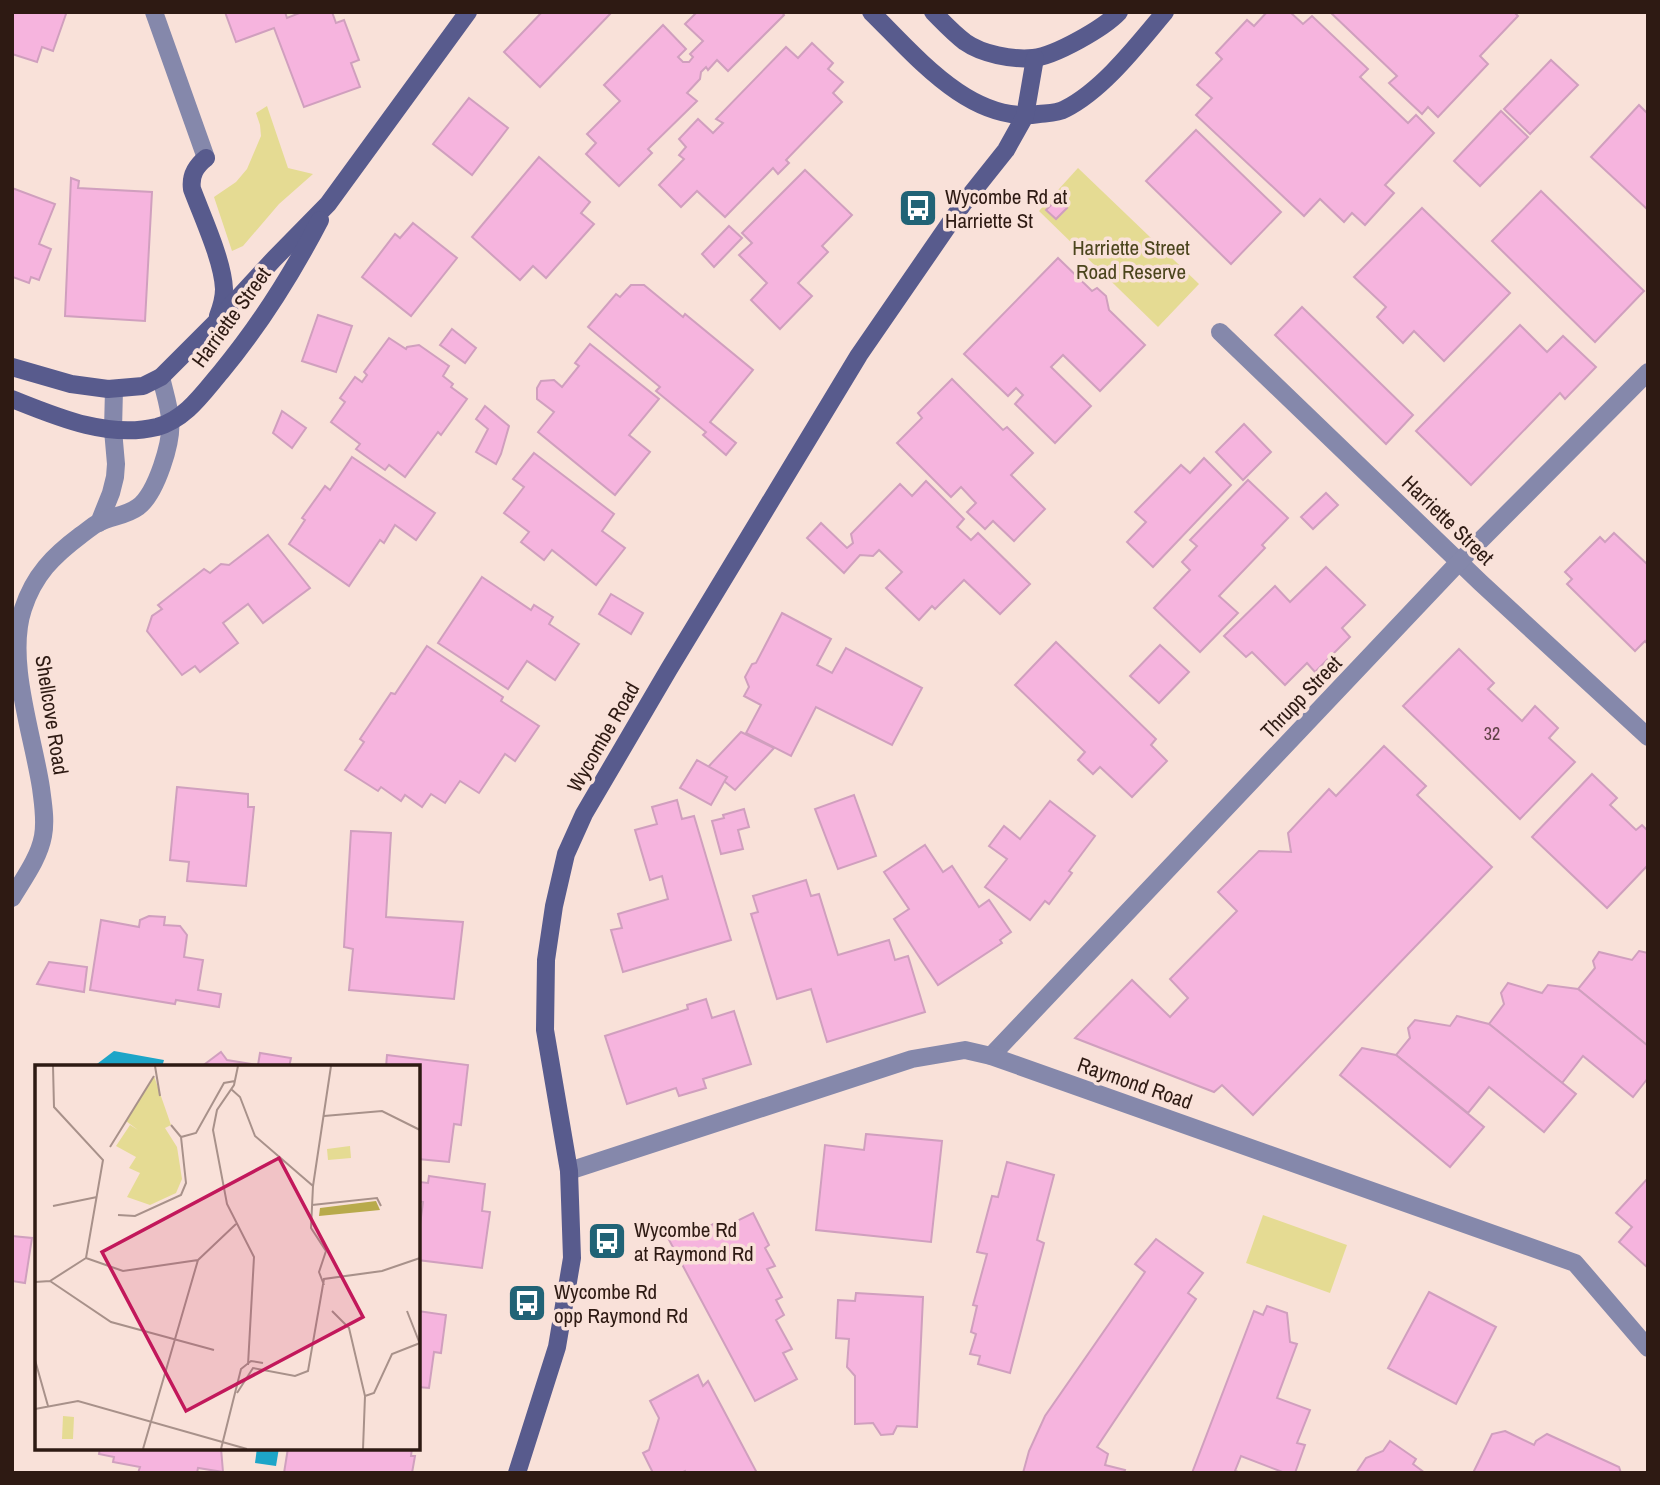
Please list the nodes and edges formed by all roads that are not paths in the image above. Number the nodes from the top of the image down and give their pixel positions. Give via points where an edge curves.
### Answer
1 (154, 12) edge
2 (468, 12) edge
3 (871, 12) edge
4 (933, 12) edge
5 (1119, 12) edge
6 (1165, 12) edge
7 (1035, 58) junction
8 (1025, 116) junction
9 (206, 158) joint
10 (328, 204) junction
11 (217, 320) junction
12 (1220, 332) dead end
13 (12, 367) edge
14 (1648, 372) edge
15 (161, 377) junction
16 (114, 389) junction
17 (12, 399) edge
18 (171, 421) junction
19 (113, 430) junction
20 (99, 523) junction
21 (1459, 562) junction
22 (1648, 737) edge
23 (12, 898) edge
24 (991, 1056) junction
25 (569, 1171) junction
26 (1648, 1348) edge
27 (517, 1473) edge

1 - 9 street
2 - 10 main road, Harriette Street
3 - 8 main road via 960,94 992,110
4 - 7 main road via 966,43 1006,57
5 - 7 main road via 1069,46
6 - 8 main road via 1095,88 1063,110
7 - 8 main road, Wycombe Road
8 - 25 main road, Wycombe Road via 1006,150 859,355 584,814 566,855 546,960 545,1030
9 - 11 main road via 191,182 224,289
10 - 11 main road, Harriette Street
10 - 18 main road, Harriette Street via 290,275 238,351 198,400
11 - 15 main road, Harriette Street
12 - 21 street, Harriette Street
13 - 16 main road via 71,384
14 - 21 street, Thrupp Street
15 - 16 main road, Harriette Street via 144,386
15 - 18 street
16 - 19 street
17 - 19 main road, Harriette Street
18 - 19 main road, Harriette Street via 144,429
18 - 20 street, Shellcove Road via 161,469 148,497 134,510
19 - 20 street via 116,477
20 - 23 street, Shellcove Road via 44,567 18,625 20,682 44,824 38,853
21 - 22 street, Harriette Street
21 - 24 street, Thrupp Street
24 - 25 street, Raymond Road via 965,1050 912,1059
24 - 26 street, Raymond Road via 1576,1263
25 - 27 main road, Wycombe Road via 572,1258 559,1334

